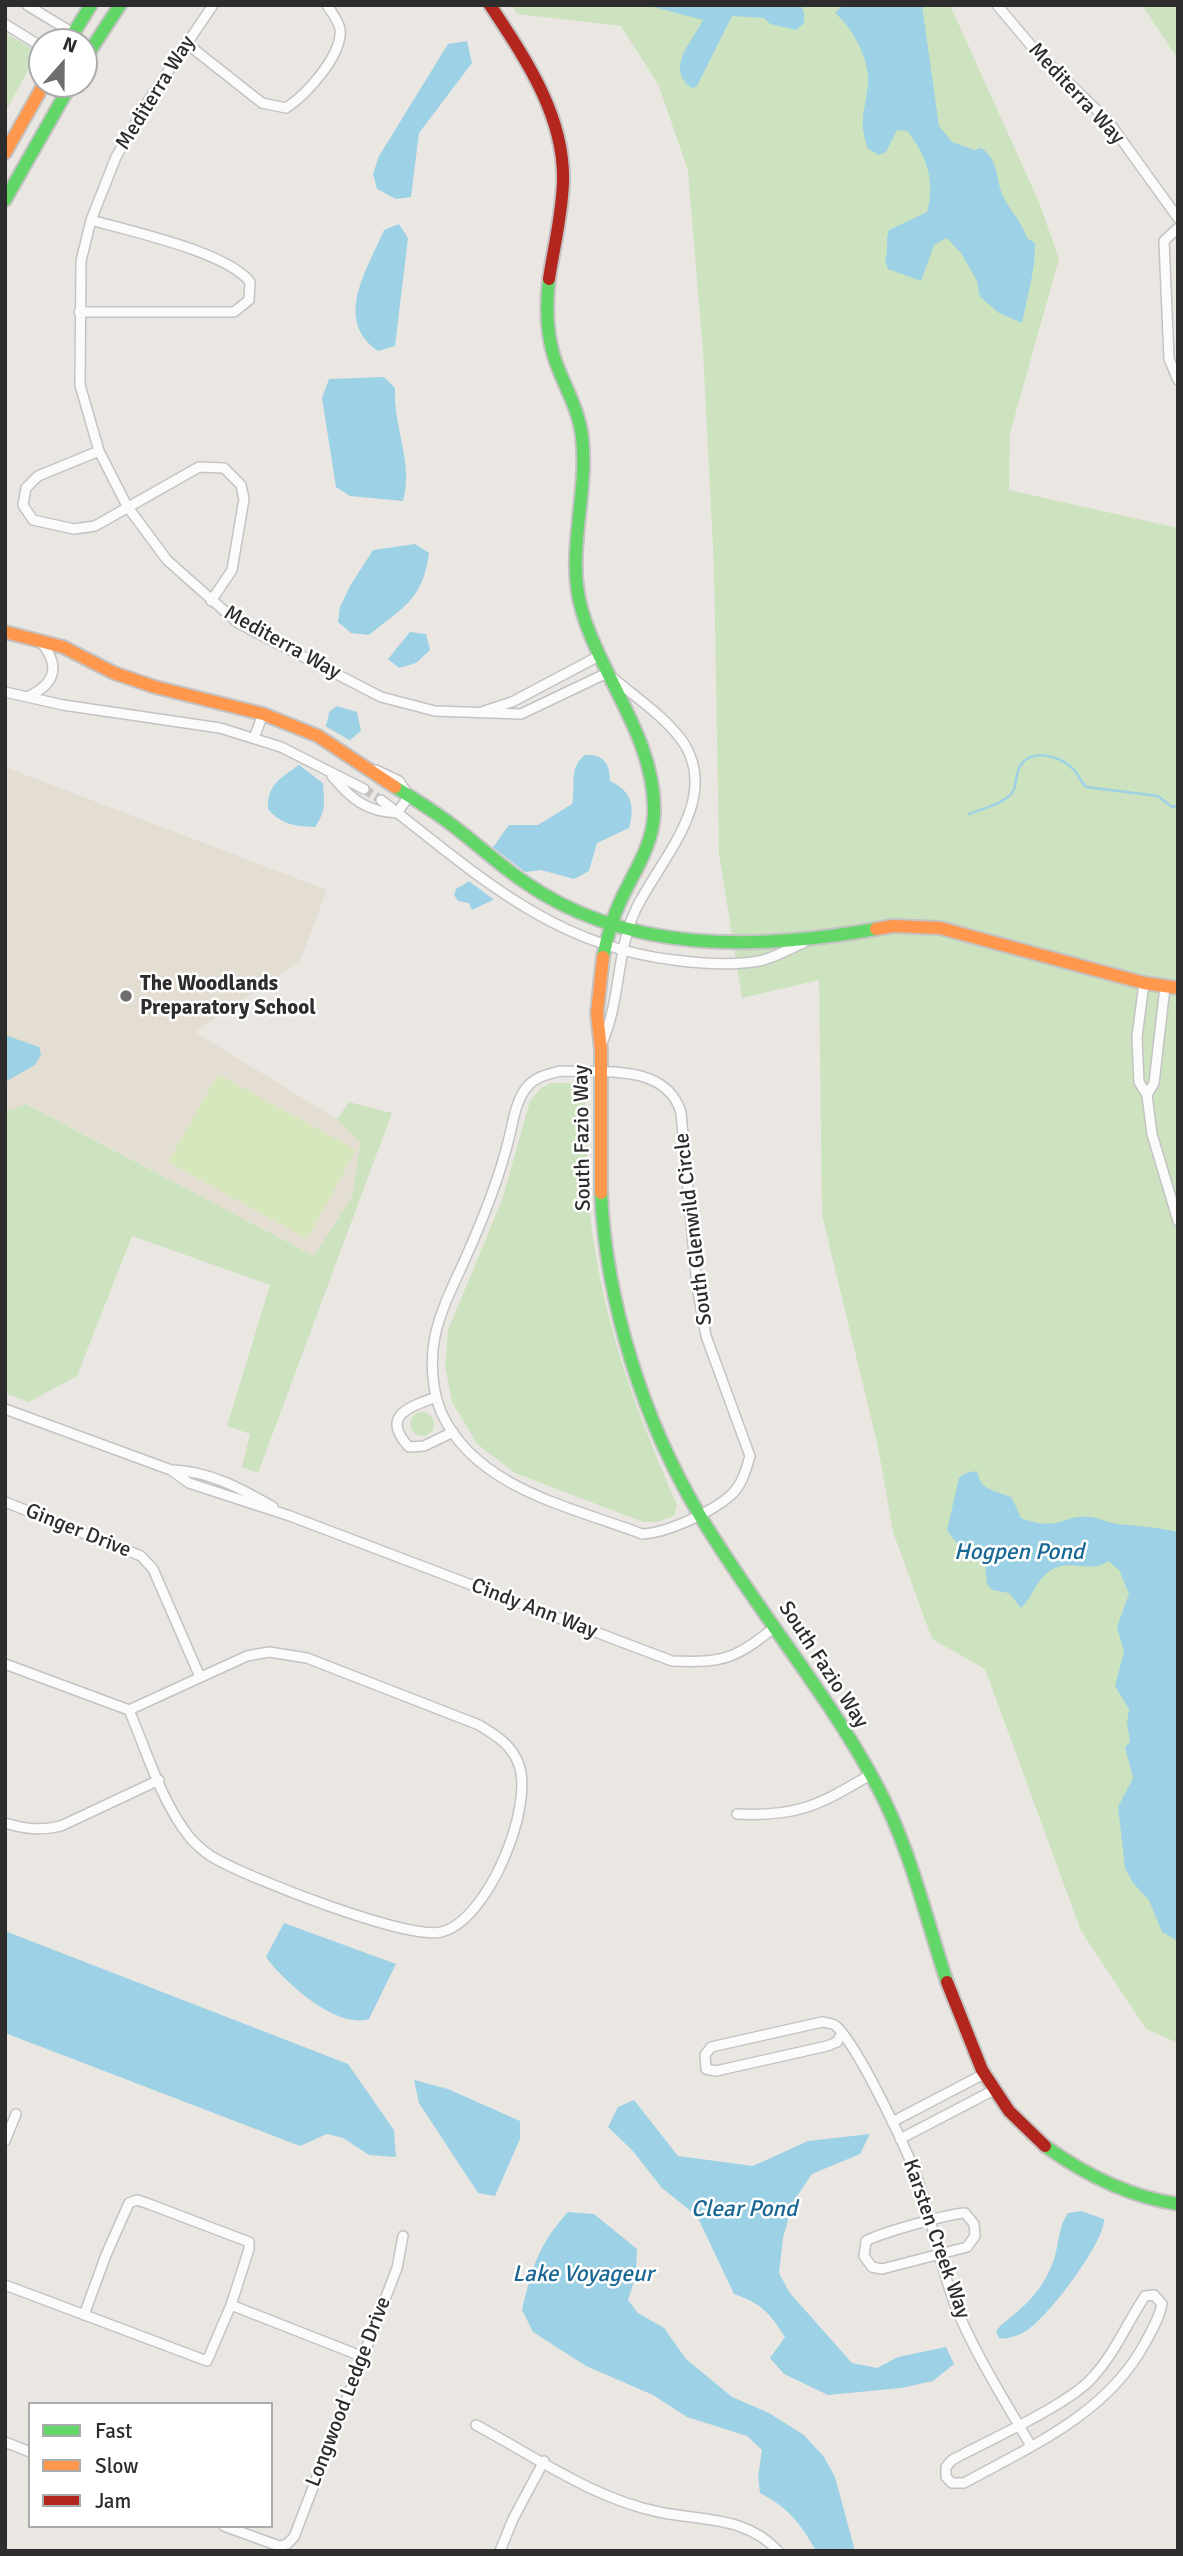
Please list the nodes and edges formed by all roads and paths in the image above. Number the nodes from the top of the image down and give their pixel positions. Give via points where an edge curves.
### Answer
1 (27, 5) edge
2 (91, 5) edge
3 (120, 5) edge
4 (213, 5) edge
5 (327, 5) edge
6 (490, 5) edge
7 (997, 5) edge
8 (5, 24) edge
9 (58, 28) edge
10 (79, 28) edge
11 (28, 38) edge
12 (98, 38) edge
13 (186, 43) junction
14 (36, 98) edge
15 (63, 98) edge
16 (5, 153) edge
17 (5, 200) edge
18 (1178, 218) edge
19 (91, 220) junction
20 (1178, 228) edge
21 (79, 312) junction
22 (1178, 380) edge
23 (99, 451) junction
24 (127, 506) junction
25 (211, 601) junction
26 (5, 632) edge
27 (38, 638) junction
28 (597, 657) junction
29 (607, 673) junction
30 (5, 692) edge
31 (25, 698) junction
32 (263, 713) junction
33 (476, 714) junction
34 (254, 738) junction
35 (331, 775) junction
36 (364, 789) tunnel mouth
37 (410, 796) junction
38 (381, 800) tunnel mouth
39 (397, 813) junction
40 (611, 924) junction
41 (628, 930) junction
42 (808, 941) junction
43 (606, 946) junction
44 (625, 951) junction
45 (1144, 983) junction
46 (1172, 987) edge
47 (601, 1044) junction
48 (599, 1073) junction
49 (1147, 1095) junction
50 (1178, 1221) edge
51 (436, 1396) junction
52 (5, 1409) edge
53 (453, 1432) junction
54 (5, 1502) edge
55 (699, 1513) junction
56 (775, 1627) junction
57 (5, 1664) edge
58 (200, 1677) junction
59 (129, 1710) junction
60 (870, 1775) junction
61 (159, 1780) junction
62 (737, 1814) dead end
63 (5, 1823) edge
64 (842, 2033) junction
65 (982, 2075) junction
66 (992, 2091) junction
67 (16, 2114) dead end
68 (892, 2122) junction
69 (900, 2139) junction
70 (5, 2141) edge
71 (1178, 2204) edge
72 (929, 2223) junction
73 (403, 2236) dead end
74 (937, 2255) junction
75 (5, 2285) edge
76 (231, 2305) junction
77 (85, 2315) junction
78 (361, 2356) junction
79 (1018, 2424) junction
80 (476, 2425) dead end
81 (5, 2442) edge
82 (1031, 2446) junction
83 (28, 2451) edge
84 (544, 2461) junction
85 (229, 2528) edge
86 (500, 2551) edge
87 (778, 2551) edge

1 - 9 street
2 - 10 street
3 - 12 street
4 - 13 street, Mediterra Way
5 - 13 street via 340,28 338,49 302,98 286,108 262,103
6 - 28 street, South Fazio Way via 551,107 561,151 562,205 547,299 550,344 584,439 573,566
7 - 18 street, Mediterra Way via 1034,49 1108,121
8 - 11 street
13 - 19 street, Mediterra Way via 116,157
14 - 16 street
15 - 17 street
19 - 21 street, Mediterra Way via 81,261
19 - 21 street via 157,238 241,270 250,282 248,300 234,312
20 - 22 street via 1164,241 1170,359
21 - 23 street, Mediterra Way via 80,385
23 - 24 street, Mediterra Way
23 - 24 street via 38,476 26,488 23,505 33,520 74,529 95,526
24 - 25 street, Mediterra Way via 166,560
24 - 25 street via 199,467 224,468 234,475 244,499 236,554 228,580
25 - 33 street, Mediterra Way via 238,623 381,697 435,711
26 - 27 street
27 - 31 street via 51,654 52,674 40,691
27 - 32 street via 155,687
28 - 29 street, South Fazio Way
28 - 33 street, Mediterra Way via 512,702
29 - 33 street, Mediterra Way via 521,714
29 - 40 street, South Fazio Way via 640,736 654,802 643,860
29 - 41 street, South Fazio Way via 666,724 685,745 695,770 695,797 681,832
30 - 31 street
31 - 34 street via 220,728
32 - 34 street
32 - 37 street via 318,736
34 - 35 street via 303,757
35 - 36 street
35 - 39 street via 365,807
37 - 39 street
37 - 40 street via 524,882 578,912
38 - 39 street
39 - 43 street via 509,899 542,920
40 - 41 street
40 - 43 street, South Fazio Way
41 - 42 street via 670,939
41 - 44 street, South Fazio Way
42 - 44 street via 762,960 720,965
42 - 45 street via 893,926 940,928
43 - 44 street
43 - 47 street, South Fazio Way via 597,1020
44 - 47 street, South Fazio Way via 613,1018
45 - 46 street
45 - 49 street via 1137,1042 1139,1082
46 - 49 street via 1154,1083
47 - 48 street, South Fazio Way
48 - 51 street, South Glenwild Circle via 544,1074 527,1086 486,1212 441,1314 433,1362
48 - 55 street, South Fazio Way via 605,1240 618,1304 658,1429
48 - 55 street, South Glenwild Circle via 644,1076 664,1085 676,1097 681,1113 706,1336 750,1456 744,1477 731,1495
49 - 50 street via 1152,1134
51 - 53 street, South Glenwild Circle
51 - 53 street via 406,1408 397,1420 398,1435 409,1447 424,1446
52 - 56 street, Cindy Ann Way via 171,1471 192,1471 233,1485 290,1516 672,1661 711,1663 743,1653
53 - 55 street, South Glenwild Circle via 476,1458 507,1481 642,1534 676,1528
54 - 58 street, Ginger Drive via 141,1556 153,1569
55 - 56 street, South Fazio Way
56 - 60 street, South Fazio Way
57 - 59 street
58 - 59 street
58 - 61 street via 247,1656 289,1653 480,1725 501,1738 520,1767 521,1798 507,1845 488,1891 457,1926 441,1933 405,1931 213,1858 182,1826
59 - 61 street
60 - 62 street via 814,1807 772,1816
60 - 65 street, South Fazio Way via 924,1897 962,2033
61 - 63 street via 61,1826 35,1830
64 - 64 street via 834,2024 821,2022 711,2047 705,2055 706,2069 716,2071 827,2046 837,2042
64 - 68 street, Karsten Creek Way
65 - 66 street, South Fazio Way
65 - 68 street
66 - 69 street
66 - 71 street, South Fazio Way via 1023,2127 1073,2166 1161,2202
67 - 70 street
68 - 69 street, Karsten Creek Way
69 - 72 street, Karsten Creek Way via 916,2173
72 - 74 street, Karsten Creek Way
72 - 74 street via 965,2213 974,2224 975,2236 967,2248
72 - 74 street via 876,2235 866,2241 864,2256 873,2267 882,2269
73 - 78 street, Longwood Ledge Drive via 397,2268
74 - 79 street, Karsten Creek Way via 977,2352
75 - 77 street
76 - 77 street via 207,2361
76 - 77 street via 249,2242 137,2200 129,2203
76 - 78 street
78 - 85 street, Longwood Ledge Drive via 294,2537 287,2544 262,2541
79 - 82 street, Karsten Creek Way
79 - 82 street via 952,2460 946,2466 946,2477 952,2483 964,2483
79 - 82 street via 1090,2380 1116,2348 1145,2296 1154,2295 1162,2304 1160,2316 1135,2363 1071,2424
80 - 84 street
81 - 83 street
84 - 86 street
84 - 87 street via 623,2504 735,2523

